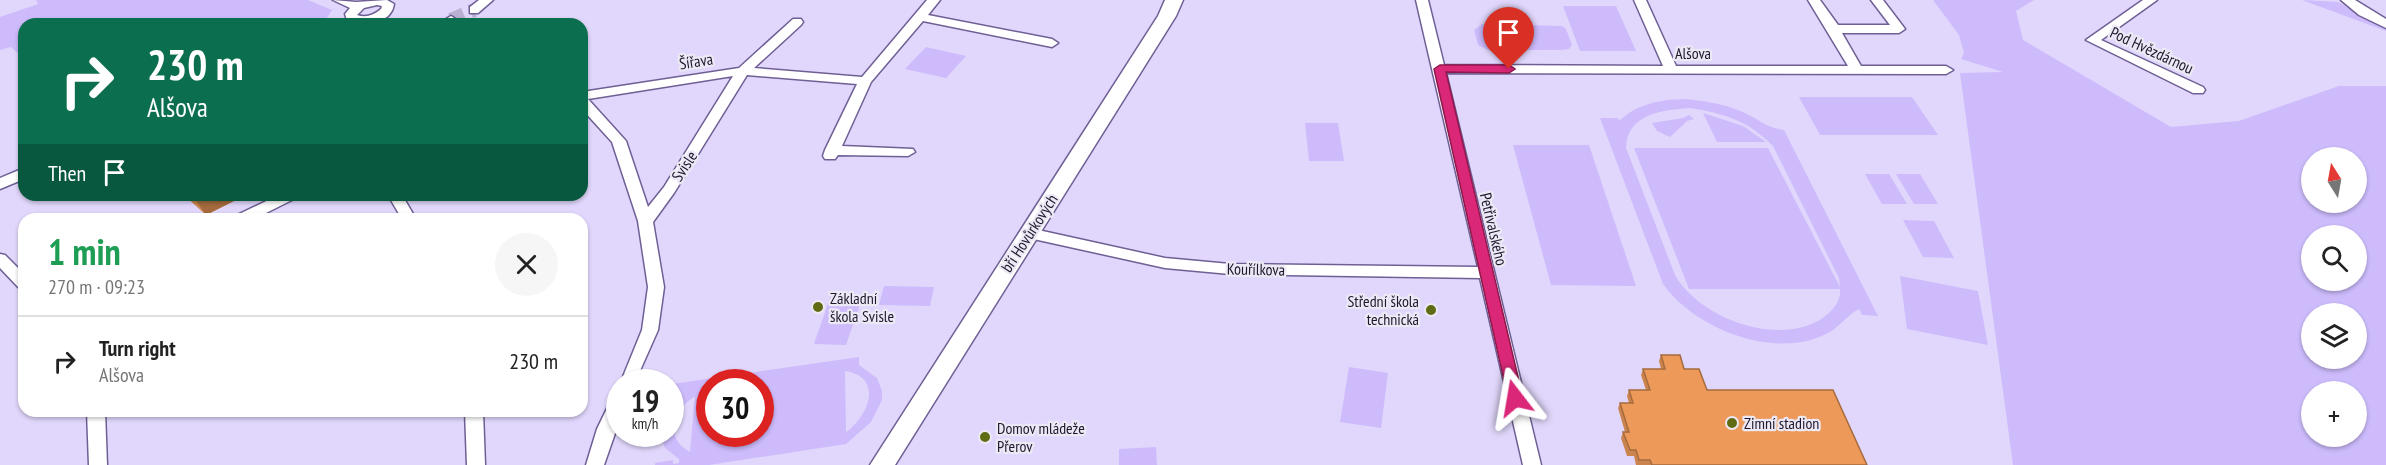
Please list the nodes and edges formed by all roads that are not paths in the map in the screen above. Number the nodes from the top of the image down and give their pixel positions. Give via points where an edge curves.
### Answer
1 (339, 0) edge
2 (487, 0) edge
3 (934, 0) edge
4 (1174, 0) edge
5 (1422, 0) edge
6 (1640, 0) edge
7 (1815, 0) edge
8 (1877, 0) edge
9 (2151, 0) edge
10 (2347, 0) edge
11 (385, 1) edge
12 (474, 10) tunnel mouth
13 (351, 17) edge
14 (379, 17) joint
15 (920, 17) junction
16 (375, 18) edge
17 (797, 22) dead end
18 (2386, 24) edge
19 (1834, 30) junction
20 (1052, 42) dead end
21 (1440, 69) junction
22 (1671, 69) junction
23 (1857, 70) junction
24 (1946, 70) dead end
25 (743, 71) junction
26 (865, 81) junction
27 (2198, 90) dead end
28 (588, 95) edge
29 (588, 106) edge
30 (908, 152) dead end
31 (18, 176) edge
32 (0, 184) edge
33 (279, 201) edge
34 (254, 213) edge
35 (645, 221) junction
36 (1029, 233) junction
37 (0, 259) edge
38 (1486, 273) junction
39 (18, 277) edge
40 (633, 369) edge
41 (96, 417) edge
42 (474, 417) edge
43 (606, 429) edge
44 (98, 465) edge
45 (476, 465) edge
46 (595, 465) edge
47 (882, 465) edge
48 (1532, 465) edge

1 - 13 street
2 - 12 street
3 - 15 street
4 - 36 main road, bří Hovůrkových
5 - 21 street, Petřivalského
6 - 22 street
7 - 19 street
8 - 19 street via 1899,29
9 - 27 street, Pod Hvězdárnou via 2092,40
10 - 18 street
11 - 13 street via 368,2
11 - 14 street via 388,8
14 - 16 street
15 - 20 street
15 - 26 street
17 - 25 street
19 - 23 street
21 - 22 street, Alšova
21 - 38 street, Petřivalského
22 - 23 street, Alšova
23 - 24 street, Alšova
25 - 26 street
25 - 28 street, Šířava
25 - 35 street, Svisle
26 - 30 street via 831,153
29 - 35 street via 619,141
31 - 32 street
33 - 34 street
35 - 40 street via 656,287 650,330
36 - 38 street, Kouřílkova via 1165,263 1230,269
36 - 47 main road, bří Hovůrkových
37 - 39 street
38 - 48 street, Petřivalského
41 - 44 street
42 - 45 street
43 - 46 street

